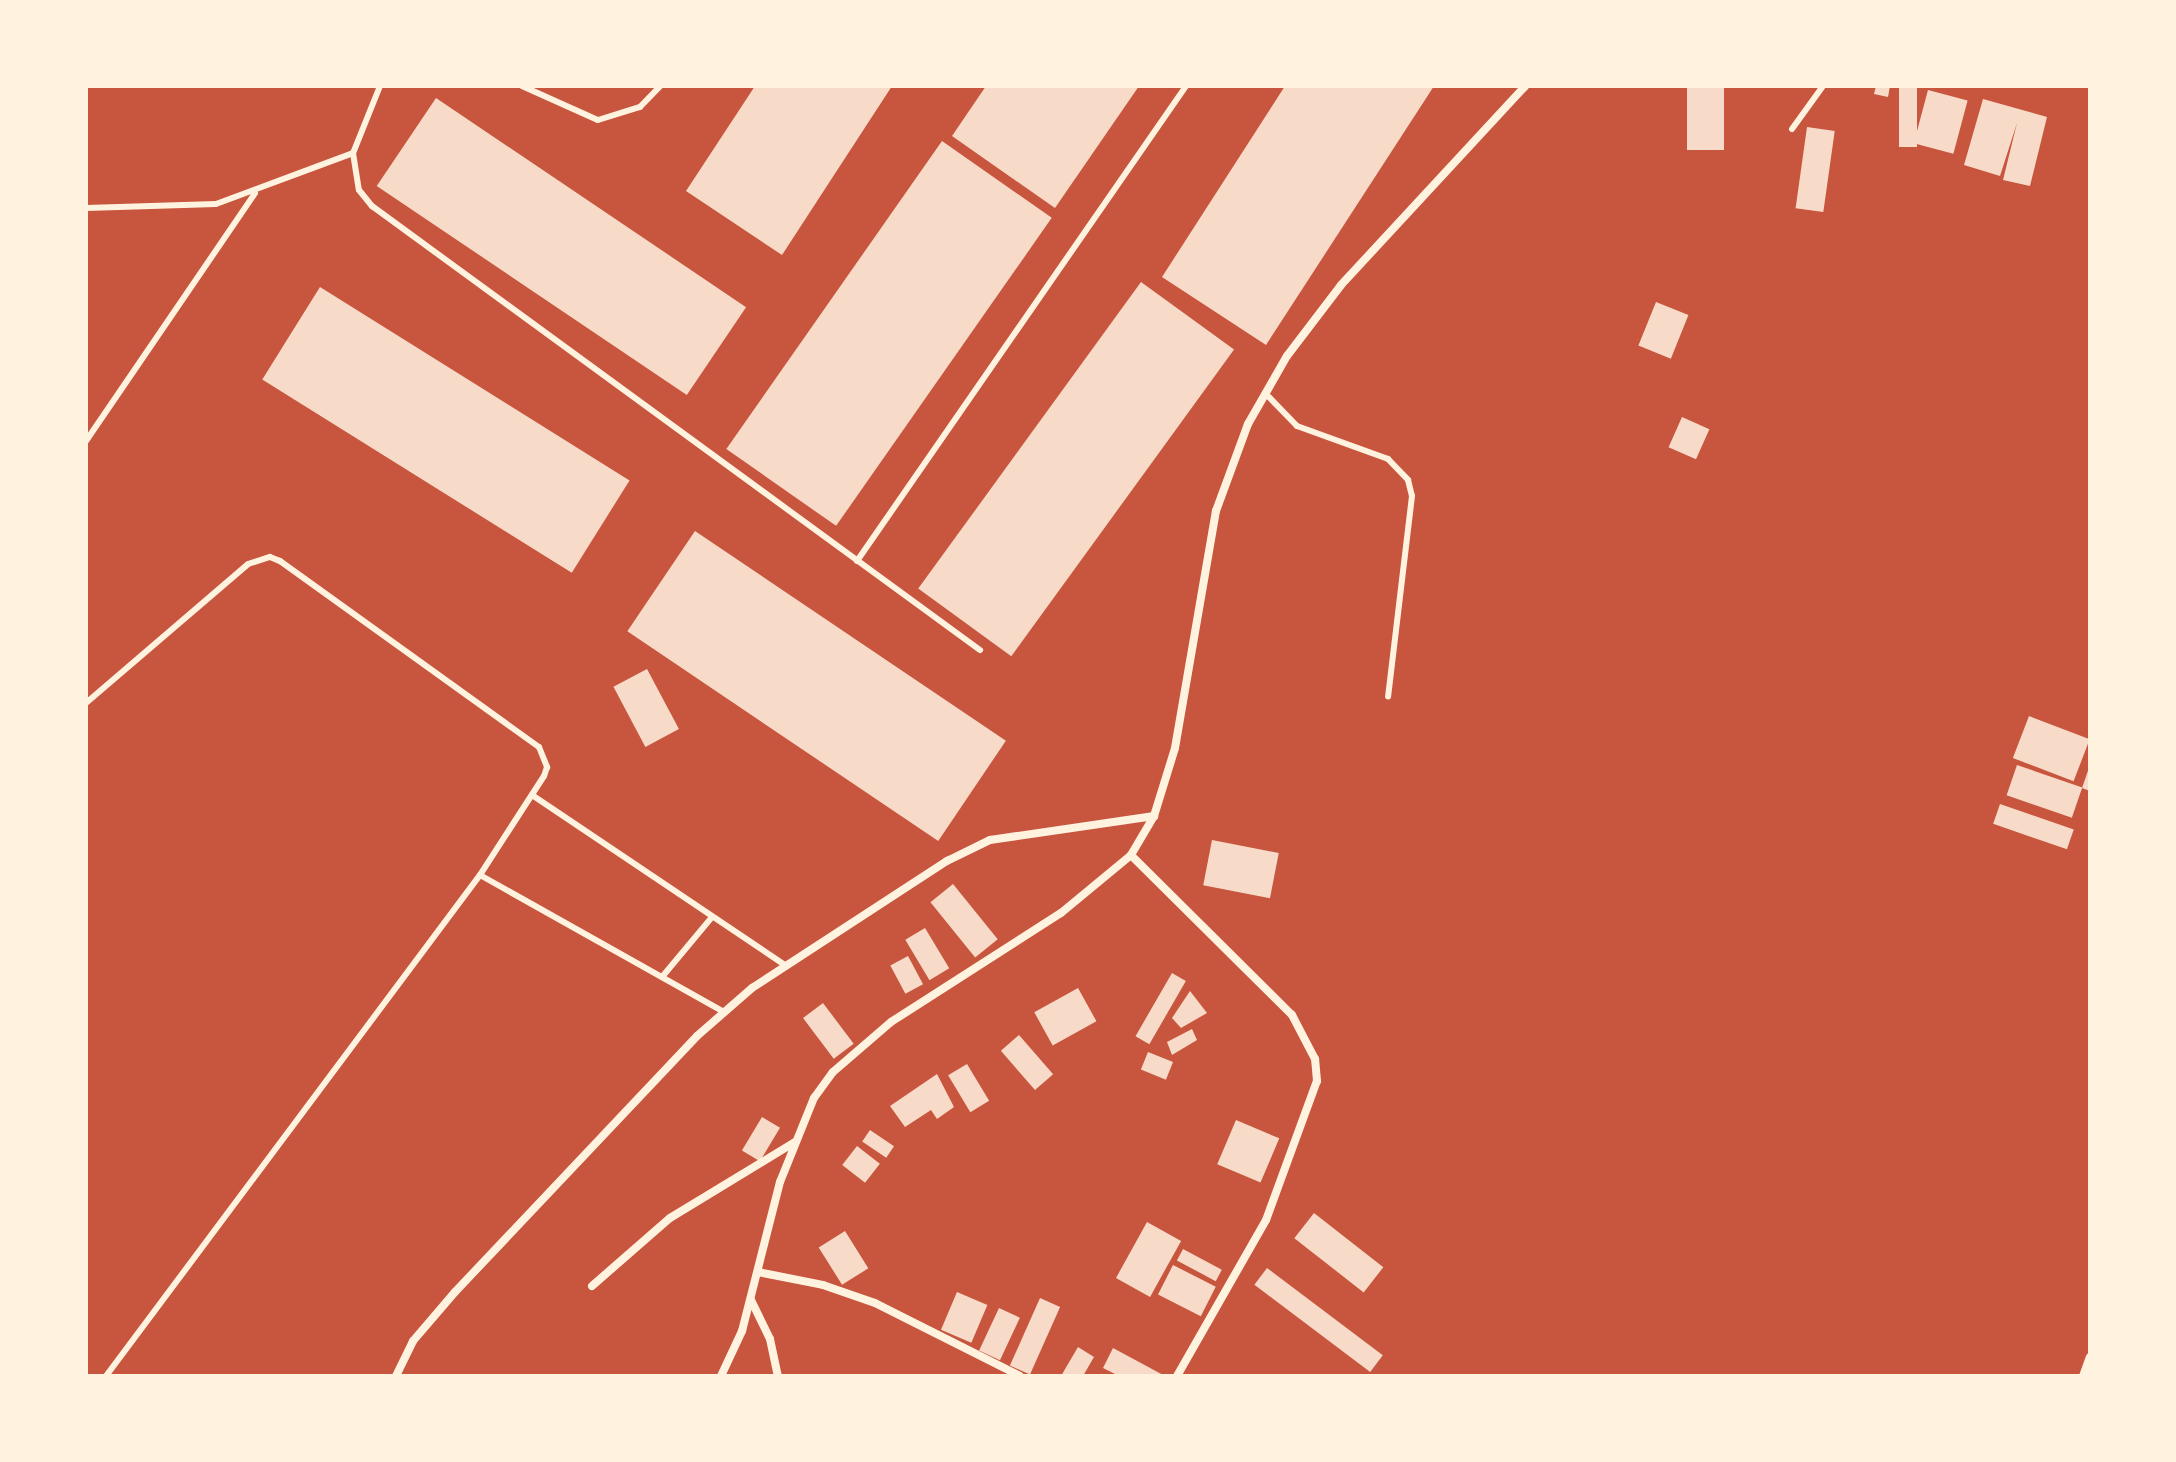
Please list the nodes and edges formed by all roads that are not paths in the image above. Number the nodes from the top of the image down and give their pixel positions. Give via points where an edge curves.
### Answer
1 (380, 86) edge
2 (522, 86) edge
3 (660, 86) edge
4 (1186, 86) edge
5 (1525, 86) edge
6 (1823, 86) edge
7 (1792, 129) dead end
8 (353, 153) junction
9 (255, 193) junction
10 (86, 208) edge
11 (1265, 393) junction
12 (86, 441) edge
13 (857, 561) junction
14 (980, 650) dead end
15 (1388, 697) dead end
16 (86, 703) edge
17 (532, 795) junction
18 (1154, 816) junction
19 (1131, 855) junction
20 (480, 875) junction
21 (712, 917) junction
22 (786, 966) junction
23 (662, 977) junction
24 (722, 1011) junction
25 (795, 1141) junction
26 (758, 1272) junction
27 (592, 1286) dead end
28 (751, 1300) junction
29 (2090, 1357) edge
30 (106, 1376) edge
31 (396, 1376) edge
32 (721, 1376) edge
33 (778, 1376) edge
34 (1020, 1376) edge
35 (1177, 1376) edge
36 (2083, 1376) edge

1 - 8 lane
2 - 3 lane via 598,120 640,107
4 - 13 lane
5 - 11 street via 1341,285
6 - 7 lane
8 - 9 lane
8 - 13 lane via 359,190 372,206
9 - 10 lane via 188,208
9 - 12 lane
11 - 15 lane via 1297,426 1388,459 1408,480 1412,496
11 - 18 street via 1216,511 1175,748
13 - 14 lane
16 - 17 lane via 248,564 270,557 539,747 547,767
17 - 20 lane
17 - 21 lane
18 - 19 street
18 - 22 street via 990,840 947,861
19 - 25 street via 1061,913 861,1045 814,1098
19 - 35 street via 1292,1015 1315,1059 1317,1081 1266,1220
20 - 23 lane
20 - 30 lane
21 - 22 lane
21 - 23 lane
22 - 24 street
23 - 24 lane
24 - 31 street via 455,1292 413,1341
25 - 26 street via 768,1221
25 - 27 street via 670,1218
26 - 28 street
26 - 34 street via 823,1285 875,1303
28 - 32 street
28 - 33 street via 770,1339
29 - 36 street

